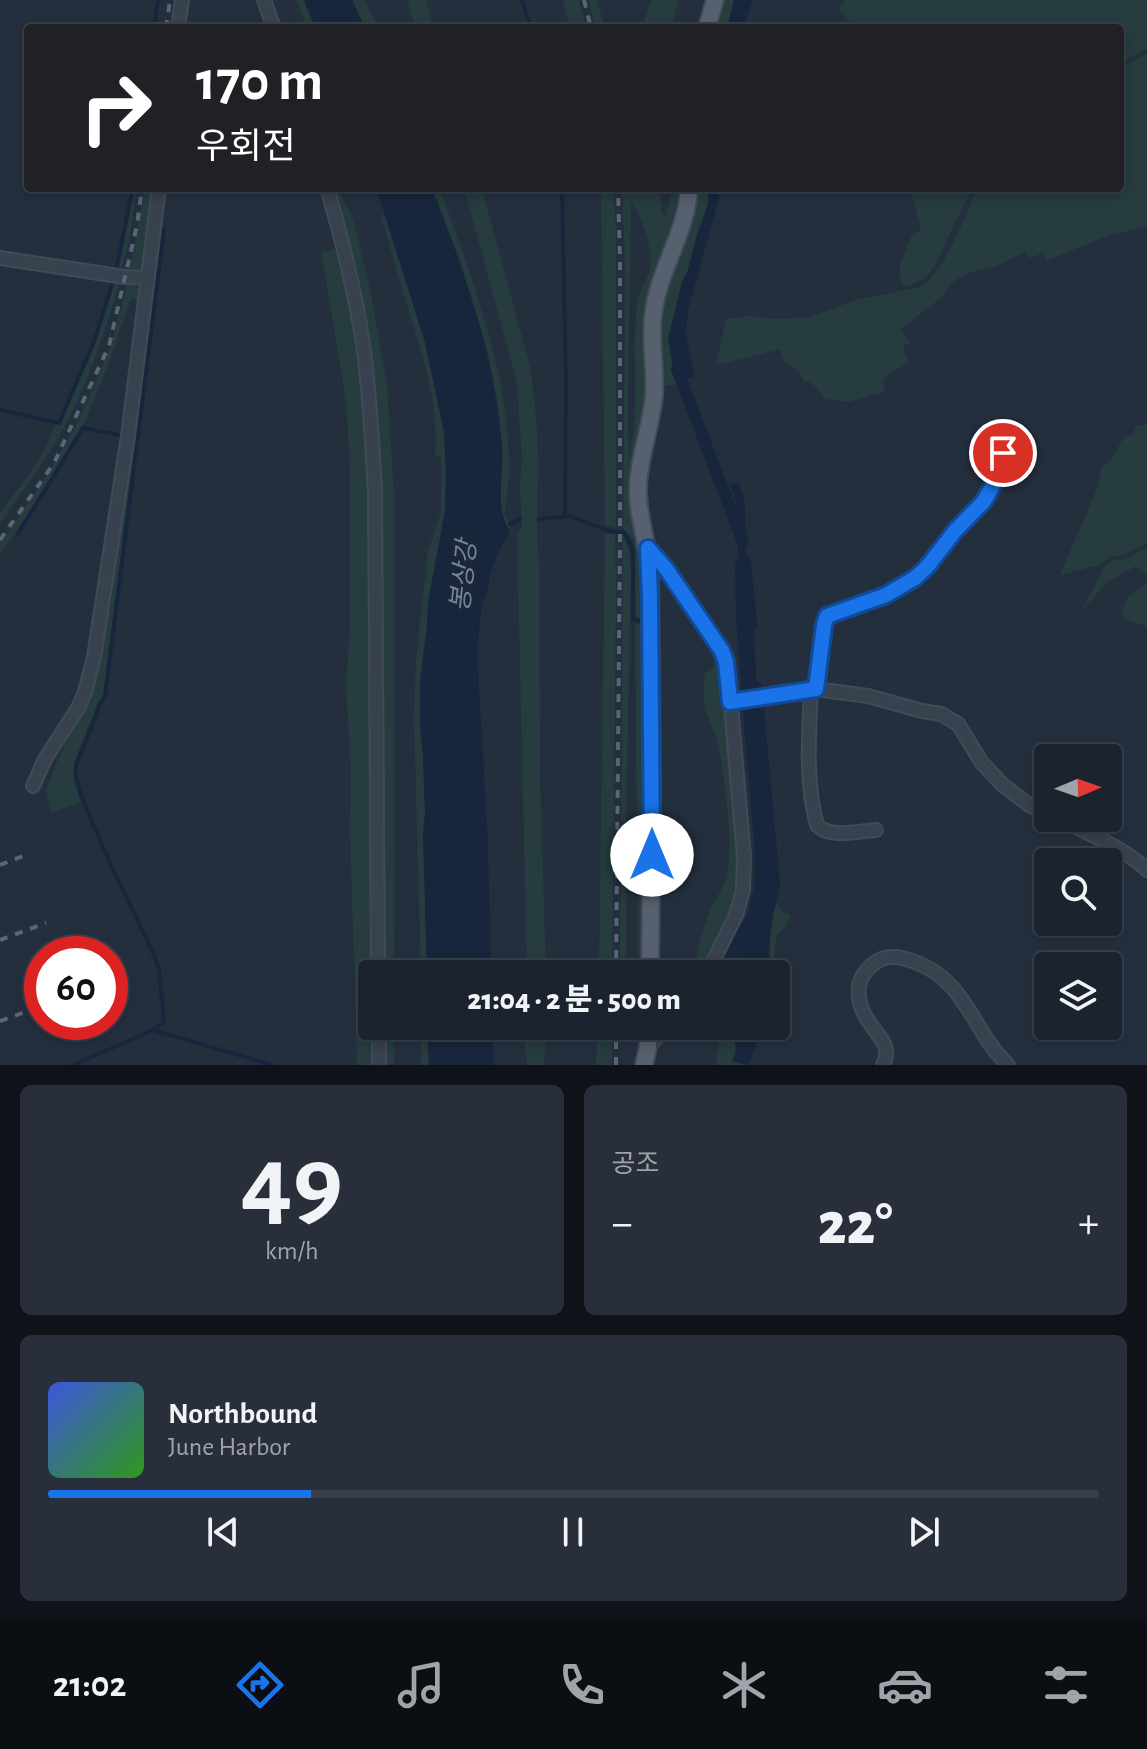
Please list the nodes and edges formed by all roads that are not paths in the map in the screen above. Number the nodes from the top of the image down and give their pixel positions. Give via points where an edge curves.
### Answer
1 (182, 0) edge
2 (264, 0) edge
3 (715, 0) edge
4 (179, 24) edge
5 (273, 24) edge
6 (708, 24) edge
7 (159, 192) edge
8 (328, 192) edge
9 (688, 192) edge
10 (0, 258) edge
11 (148, 278) junction
12 (1003, 453) dead end
13 (648, 548) junction
14 (814, 690) junction
15 (735, 701) junction
16 (33, 786) dead end
17 (1034, 807) edge
18 (876, 830) dead end
19 (1085, 832) edge
20 (1147, 870) edge
21 (378, 960) edge
22 (650, 960) edge
23 (714, 960) edge
24 (379, 1040) edge
25 (648, 1040) edge
26 (655, 1040) edge
27 (648, 1047) junction
28 (379, 1065) edge
29 (644, 1065) edge
30 (883, 1065) edge
31 (1008, 1065) edge

1 - 4 street
2 - 5 street
3 - 6 main road
7 - 11 street
8 - 21 street via 356,303 371,428
9 - 13 main road via 653,316 654,394 638,484
10 - 11 street
11 - 16 street via 94,657 78,708
12 - 14 street via 1002,470 984,501 927,567 886,595 827,616
13 - 15 street via 722,651
13 - 22 main road
14 - 15 street
14 - 17 street via 879,698 941,714 958,724 1003,785
14 - 18 street via 809,759 817,825 833,833
15 - 23 street via 743,890
19 - 20 street via 1135,858
24 - 28 street
25 - 27 main road
26 - 27 street
27 - 29 main road
30 - 31 street via 886,1047 862,1010 858,989 873,963 897,957 945,978

